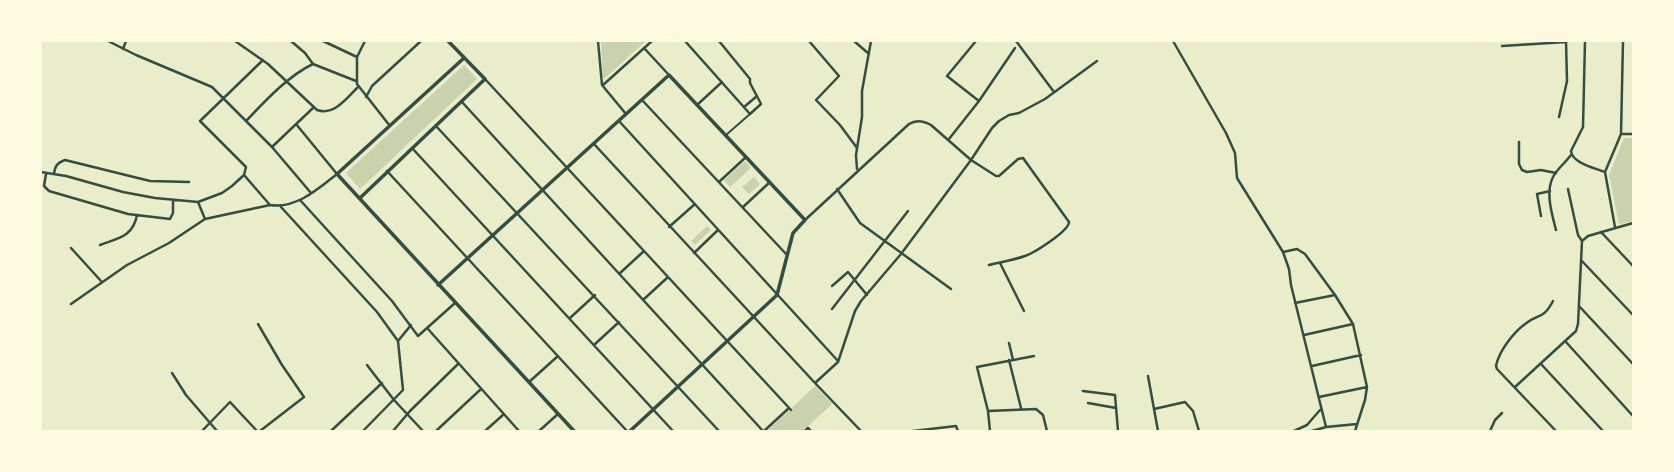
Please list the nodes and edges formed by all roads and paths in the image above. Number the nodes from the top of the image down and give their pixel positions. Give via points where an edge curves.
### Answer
1 (108, 41) edge
2 (126, 41) edge
3 (235, 41) edge
4 (291, 41) edge
5 (323, 41) edge
6 (365, 41) edge
7 (421, 41) edge
8 (448, 41) edge
9 (598, 41) edge
10 (652, 41) edge
11 (685, 41) edge
12 (719, 41) edge
13 (809, 41) edge
14 (854, 41) edge
15 (871, 41) edge
16 (976, 41) edge
17 (1016, 41) edge
18 (1173, 41) edge
19 (1566, 41) edge
20 (1585, 41) edge
21 (1623, 41) edge
22 (1502, 46) dead end
23 (644, 48) junction
24 (1015, 48) dead end
25 (123, 49) junction
26 (869, 55) junction
27 (357, 57) junction
28 (464, 58) junction
29 (263, 60) junction
30 (1097, 61) dead end
31 (313, 64) junction
32 (669, 75) junction
33 (485, 79) junction
34 (356, 81) junction
35 (288, 82) junction
36 (722, 82) junction
37 (602, 85) junction
38 (358, 87) junction
39 (1054, 92) junction
40 (757, 96) junction
41 (223, 97) junction
42 (366, 97) junction
43 (642, 100) junction
44 (979, 101) junction
45 (462, 102) junction
46 (697, 105) junction
47 (313, 108) junction
48 (744, 108) junction
49 (626, 114) junction
50 (750, 114) junction
51 (1559, 117) dead end
52 (246, 121) junction
53 (619, 121) junction
54 (296, 124) junction
55 (390, 126) junction
56 (436, 126) junction
57 (1621, 134) junction
58 (1633, 134) edge
59 (726, 135) junction
60 (949, 139) junction
61 (1519, 142) dead end
62 (594, 144) junction
63 (272, 147) junction
64 (412, 148) junction
65 (857, 148) junction
66 (1571, 155) junction
67 (746, 157) junction
68 (971, 160) junction
69 (567, 168) junction
70 (858, 170) junction
71 (41, 172) edge
72 (387, 172) junction
73 (1605, 172) junction
74 (46, 174) junction
75 (54, 174) junction
76 (337, 174) junction
77 (1556, 174) junction
78 (244, 175) junction
79 (189, 182) dead end
80 (720, 182) junction
81 (770, 182) junction
82 (837, 189) junction
83 (1568, 189) dead end
84 (542, 190) junction
85 (1550, 191) junction
86 (311, 193) junction
87 (360, 198) junction
88 (173, 200) junction
89 (300, 200) junction
90 (198, 202) junction
91 (695, 204) junction
92 (270, 205) junction
93 (281, 207) junction
94 (743, 207) junction
95 (908, 211) dead end
96 (518, 213) junction
97 (137, 216) junction
98 (1541, 216) dead end
99 (205, 219) junction
100 (805, 220) junction
101 (1633, 223) edge
102 (670, 227) junction
103 (1615, 227) junction
104 (718, 230) junction
105 (1556, 230) dead end
106 (1601, 232) junction
107 (493, 235) junction
108 (885, 241) junction
109 (1582, 241) junction
110 (100, 245) dead end
111 (71, 248) dead end
112 (644, 251) junction
113 (1283, 252) junction
114 (694, 253) junction
115 (901, 254) junction
116 (787, 255) junction
117 (468, 258) junction
118 (1580, 260) junction
119 (1000, 262) junction
120 (988, 265) dead end
121 (1633, 266) edge
122 (619, 274) junction
123 (668, 277) junction
124 (101, 281) junction
125 (856, 281) junction
126 (438, 285) junction
127 (832, 286) dead end
128 (951, 289) dead end
129 (1335, 294) junction
130 (777, 295) junction
131 (867, 295) junction
132 (595, 296) junction
133 (643, 300) junction
134 (1553, 301) dead end
135 (455, 303) junction
136 (1295, 303) junction
137 (71, 304) dead end
138 (1579, 306) junction
139 (832, 309) dead end
140 (1024, 311) dead end
141 (1633, 315) edge
142 (753, 317) junction
143 (570, 318) junction
144 (619, 322) junction
145 (258, 324) dead end
146 (1353, 324) junction
147 (411, 325) junction
148 (428, 328) junction
149 (1304, 335) junction
150 (398, 341) junction
151 (728, 341) junction
152 (1566, 342) junction
153 (1008, 343) dead end
154 (594, 345) junction
155 (1361, 355) junction
156 (558, 356) junction
157 (1034, 356) dead end
158 (1009, 360) junction
159 (1013, 360) junction
160 (838, 362) junction
161 (458, 364) junction
162 (702, 364) junction
163 (1541, 364) junction
164 (1633, 364) edge
165 (367, 365) dead end
166 (1312, 366) junction
167 (172, 373) dead end
168 (1148, 376) dead end
169 (529, 382) junction
170 (815, 383) junction
171 (382, 384) junction
172 (678, 386) junction
173 (1367, 386) junction
174 (1515, 387) junction
175 (481, 389) junction
176 (1083, 391) dead end
177 (1319, 397) junction
178 (394, 400) junction
179 (1088, 403) dead end
180 (1021, 408) junction
181 (1116, 408) junction
182 (653, 409) junction
183 (1154, 409) junction
184 (1321, 410) junction
185 (988, 411) junction
186 (1502, 413) dead end
187 (407, 414) junction
188 (504, 414) junction
189 (558, 414) junction
190 (1633, 416) edge
191 (210, 423) junction
192 (1357, 424) junction
193 (1326, 427) junction
194 (202, 431) edge
195 (217, 431) edge
196 (257, 431) edge
197 (260, 431) edge
198 (331, 431) edge
199 (363, 431) edge
200 (393, 431) edge
201 (423, 431) edge
202 (436, 431) edge
203 (485, 431) edge
204 (520, 431) edge
205 (539, 431) edge
206 (574, 431) edge
207 (628, 431) edge
208 (673, 431) edge
209 (719, 431) edge
210 (764, 431) edge
211 (805, 431) edge
212 (811, 431) edge
213 (861, 431) edge
214 (913, 431) edge
215 (958, 431) edge
216 (990, 431) edge
217 (1047, 431) edge
218 (1118, 431) edge
219 (1158, 431) edge
220 (1199, 431) edge
221 (1294, 431) edge
222 (1312, 431) edge
223 (1355, 431) edge
224 (1490, 431) edge
225 (1556, 431) edge
226 (1603, 431) edge

1 - 25 street
2 - 25 street
3 - 29 street
4 - 31 street
5 - 27 street
6 - 27 street
7 - 42 street via 372,86
8 - 28 street
9 - 37 street
10 - 23 street
11 - 36 street
12 - 40 street via 750,79
13 - 65 street via 839,76 816,100 840,125
14 - 26 street
15 - 26 street
16 - 44 street via 947,76
17 - 39 street
18 - 113 street via 1235,153 1236,178
19 - 22 street
19 - 51 street via 1567,81
20 - 66 street via 1583,127
21 - 57 street
23 - 32 street
23 - 37 street
24 - 44 street
25 - 41 street via 212,87
26 - 65 street via 862,91 862,117
27 - 34 street
28 - 33 street
28 - 55 street
29 - 35 street
29 - 41 street
30 - 39 street
31 - 34 street
31 - 35 street
32 - 43 street
32 - 46 street
33 - 45 street
33 - 69 street
34 - 38 street
35 - 47 street
35 - 52 street via 273,93
36 - 46 street
36 - 48 street
37 - 49 street
38 - 42 street
38 - 47 street via 331,110 323,112
39 - 68 street via 1045,99 998,121
40 - 48 street
40 - 50 street via 761,104
41 - 52 street
41 - 78 street via 200,121 246,167
42 - 55 street
43 - 49 street
43 - 80 street
44 - 60 street
45 - 56 street
45 - 84 street
46 - 59 street
47 - 54 street
48 - 50 street
49 - 53 street
50 - 59 street
52 - 63 street
53 - 62 street
53 - 91 street
54 - 63 street
54 - 76 street
55 - 76 street
56 - 64 street
56 - 96 street
57 - 58 street
57 - 73 street
59 - 67 street
60 - 68 street
60 - 70 street via 924,121 913,122
61 - 77 street via 1519,164 1522,170 1541,170
62 - 69 street
62 - 102 street
63 - 86 street
64 - 72 street
64 - 107 street
65 - 70 street
66 - 73 street
66 - 77 street
67 - 80 street
67 - 81 street
68 - 115 street
68 - 119 street via 998,176 1018,159 1023,158 1069,222 1067,228 1037,250 1025,256
69 - 84 street
69 - 112 street
70 - 82 street
71 - 74 street
72 - 87 street
72 - 117 street
73 - 103 street
74 - 75 street
74 - 97 street via 44,186 49,191
75 - 79 street via 59,162 65,160 150,181
75 - 88 street via 123,192
76 - 86 street
76 - 87 street
77 - 85 street
78 - 90 street via 222,193
78 - 92 street
80 - 94 street
81 - 94 street
81 - 100 street
82 - 100 street
82 - 108 street via 860,223
83 - 109 street via 1578,235
84 - 96 street
84 - 122 street
85 - 98 street via 1537,194
85 - 105 street
86 - 89 street
87 - 126 street
88 - 90 street
88 - 97 street via 173,213 170,219
89 - 93 street
89 - 147 street
90 - 99 street
91 - 102 street
91 - 104 street
92 - 93 street
92 - 99 street
93 - 150 street via 377,312
94 - 116 street
95 - 108 street
96 - 107 street
96 - 132 street
97 - 110 street via 135,226 129,232
99 - 124 street via 169,243
100 - 116 street via 793,233
101 - 103 street
102 - 114 street
103 - 106 street
104 - 114 street
104 - 130 street
106 - 109 street
106 - 121 street
107 - 117 street
107 - 143 street
108 - 115 street
108 - 125 street
109 - 118 street
111 - 124 street
112 - 122 street
112 - 123 street
113 - 129 street via 1297,249 1305,254
113 - 136 street
114 - 142 street
115 - 128 street
115 - 131 street
116 - 130 street
117 - 126 street
117 - 156 street
118 - 138 street
118 - 141 street
119 - 120 street
119 - 140 street
122 - 133 street
123 - 133 street
123 - 151 street
124 - 137 street
125 - 127 street via 847,272
125 - 131 street
125 - 139 street
126 - 135 street
129 - 136 street
129 - 146 street
130 - 142 street
130 - 160 street
131 - 160 street via 855,311
132 - 143 street
132 - 144 street
133 - 162 street
134 - 174 street via 1544,314 1530,320 1515,332 1497,361 1497,369
135 - 148 street
135 - 169 street
136 - 149 street
138 - 152 street via 1576,331
138 - 164 street
142 - 151 street
142 - 170 street
143 - 154 street
144 - 154 street
144 - 172 street
145 - 197 street via 304,397
146 - 149 street
146 - 155 street
147 - 148 street via 418,336
147 - 150 street
148 - 161 street
149 - 166 street
150 - 178 street via 403,388
151 - 162 street
151 - 210 street via 790,409
152 - 163 street
152 - 190 street
153 - 159 street
154 - 182 street
155 - 166 street
155 - 173 street
156 - 169 street
156 - 207 street
157 - 159 street
158 - 159 street
158 - 180 street
158 - 185 street via 977,367
160 - 170 street
161 - 175 street
161 - 187 street
162 - 172 street
162 - 210 street
163 - 174 street
163 - 226 street
165 - 171 street
166 - 177 street
167 - 191 street via 186,395
168 - 183 street
169 - 189 street
170 - 213 street
171 - 178 street
171 - 198 street
172 - 182 street
172 - 209 street
173 - 177 street
173 - 192 street
174 - 225 street
175 - 188 street
175 - 202 street
176 - 181 street via 1116,395
177 - 184 street
178 - 187 street
178 - 199 street
179 - 181 street
180 - 185 street
180 - 217 street via 1036,409 1043,415
181 - 218 street
182 - 207 street
182 - 208 street
183 - 219 street
183 - 220 street via 1185,402 1193,411
184 - 193 street
184 - 221 street via 1307,425
185 - 216 street
186 - 224 street
187 - 200 street
187 - 201 street
188 - 203 street
188 - 204 street
189 - 205 street
189 - 206 street
191 - 194 street
191 - 195 street
191 - 196 street via 230,402
192 - 193 street
192 - 223 street
193 - 222 street
211 - 212 street via 808,428
214 - 215 street via 956,426

